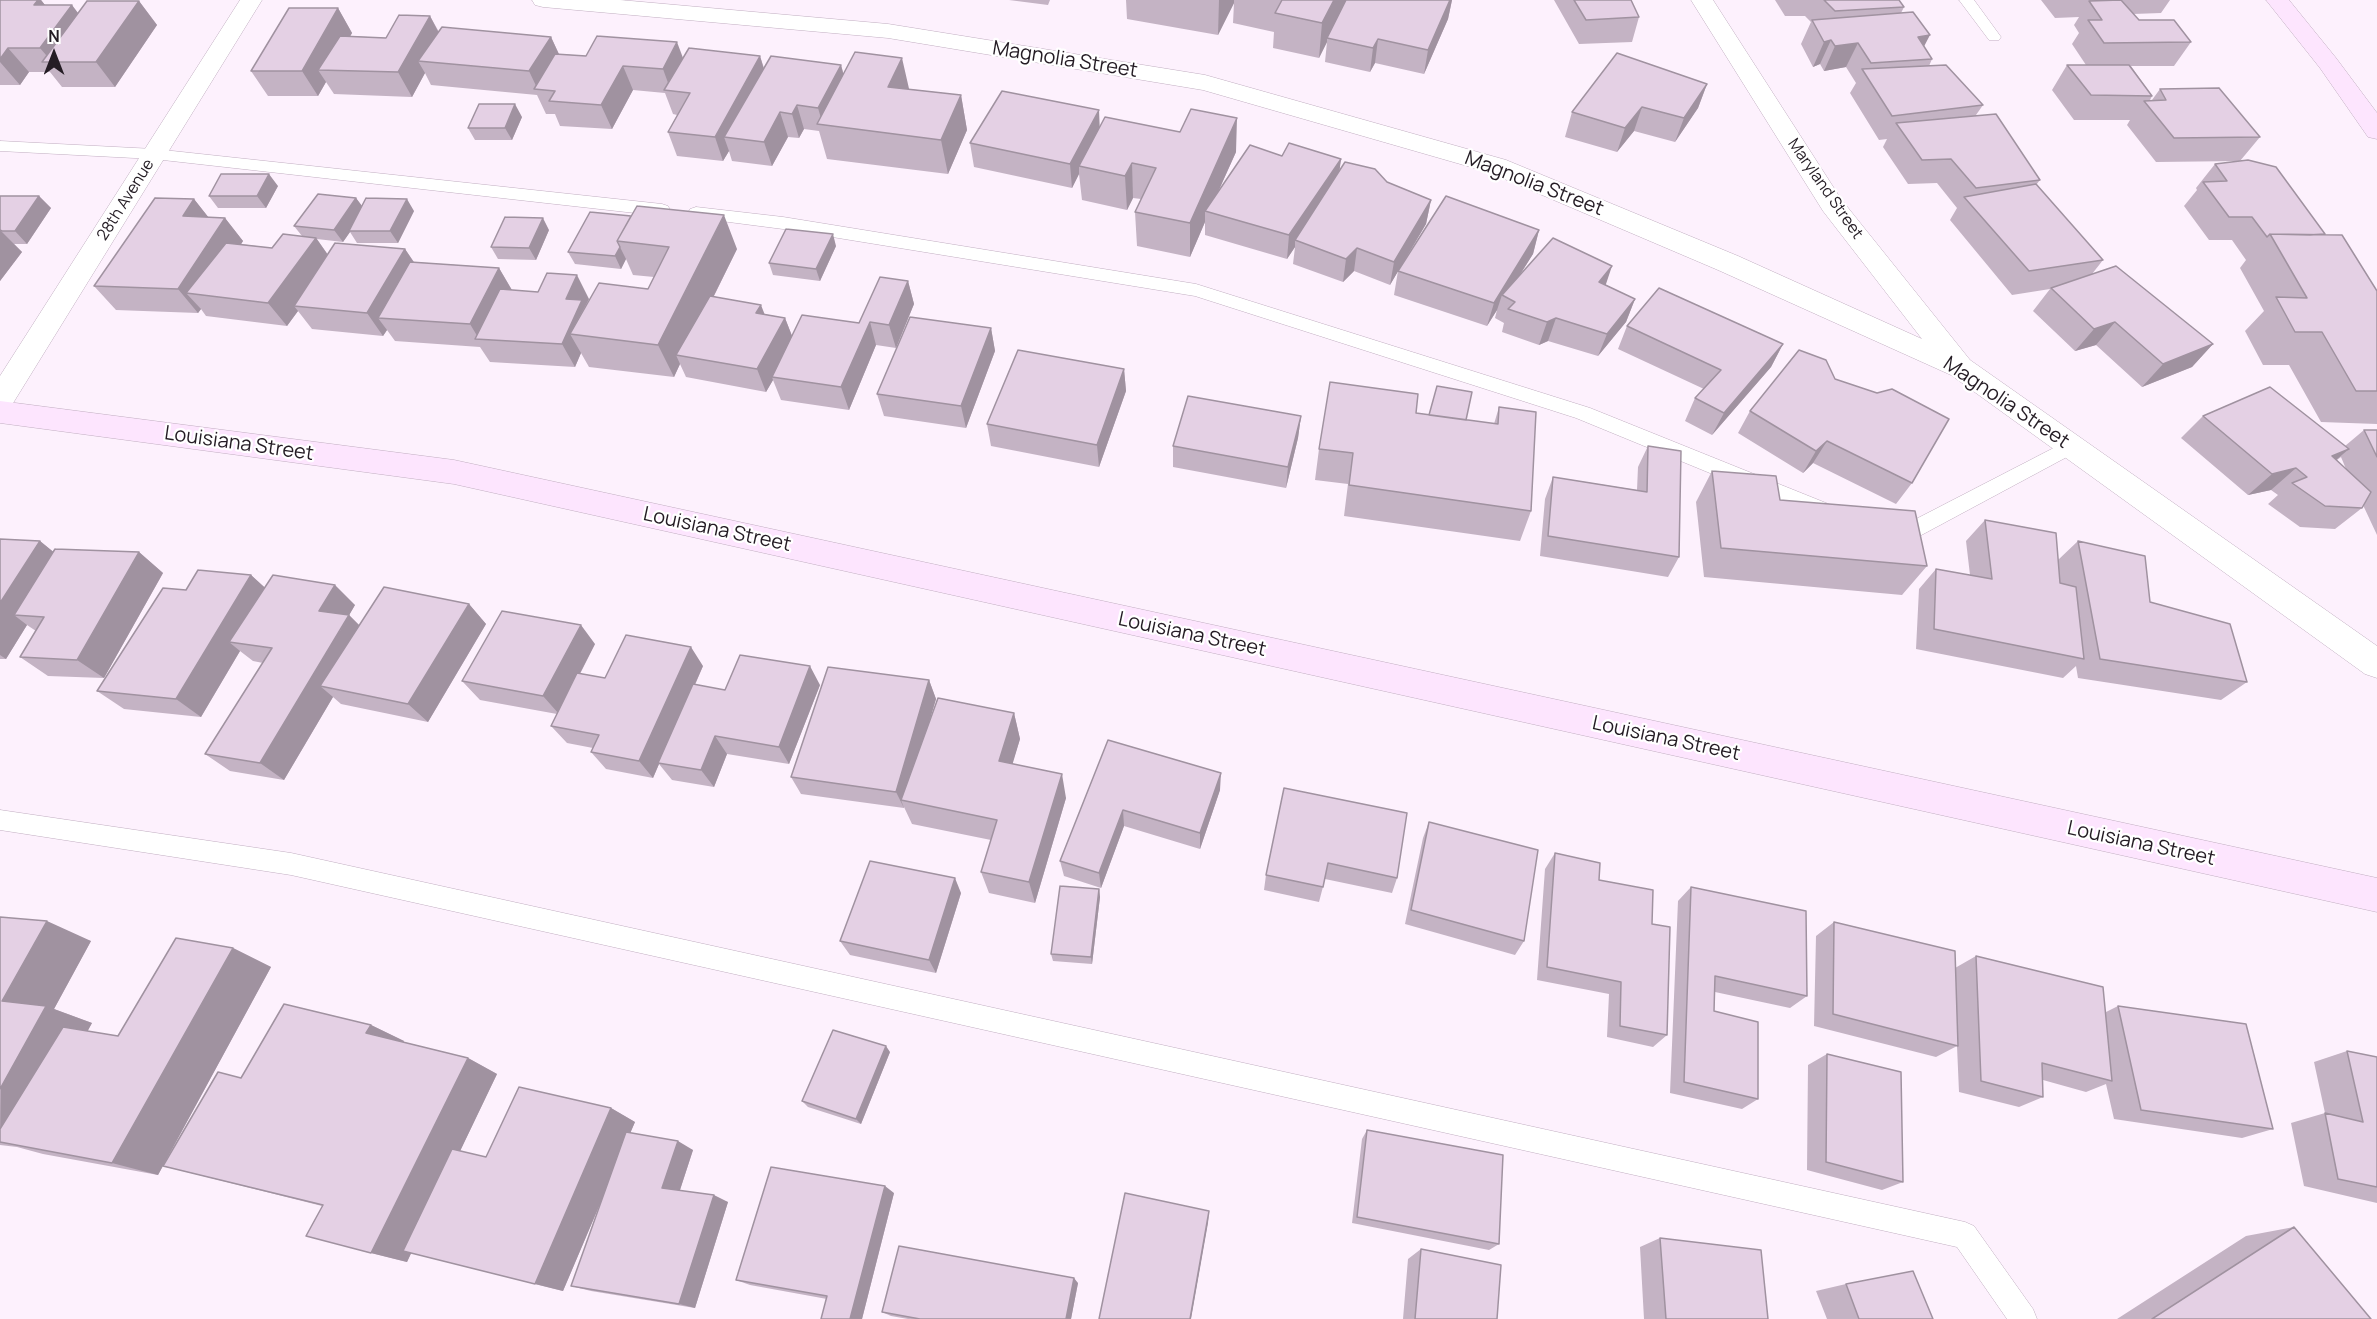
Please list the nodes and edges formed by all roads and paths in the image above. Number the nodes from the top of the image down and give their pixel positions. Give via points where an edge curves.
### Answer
1 (251, 0) edge
2 (543, 0) edge
3 (1702, 0) edge
4 (1966, 0) edge
5 (2277, 0) edge
6 (1994, 37) dead end
7 (2377, 131) edge
8 (0, 146) edge
9 (154, 154) junction
10 (1961, 368) junction
11 (0, 400) edge
12 (0, 412) edge
13 (2071, 446) junction
14 (1841, 519) edge
15 (1874, 532) edge
16 (2377, 664) edge
17 (0, 820) edge
18 (2377, 896) edge
19 (2023, 1319) edge

1 - 9 street, 28th Avenue
2 - 10 street, Magnolia Street via 888,31 1205,83 1497,166 1728,263
3 - 10 street, Maryland Street via 1832,206
4 - 6 lane
5 - 7 street
8 - 9 lane
9 - 11 street, 28th Avenue
9 - 14 lane via 783,223 1196,290 1583,413
10 - 13 street, Magnolia Street
12 - 18 street, Louisiana Street via 454,472
13 - 15 lane via 1895,540
13 - 16 street, Magnolia Street
17 - 19 lane via 291,864 1965,1235

